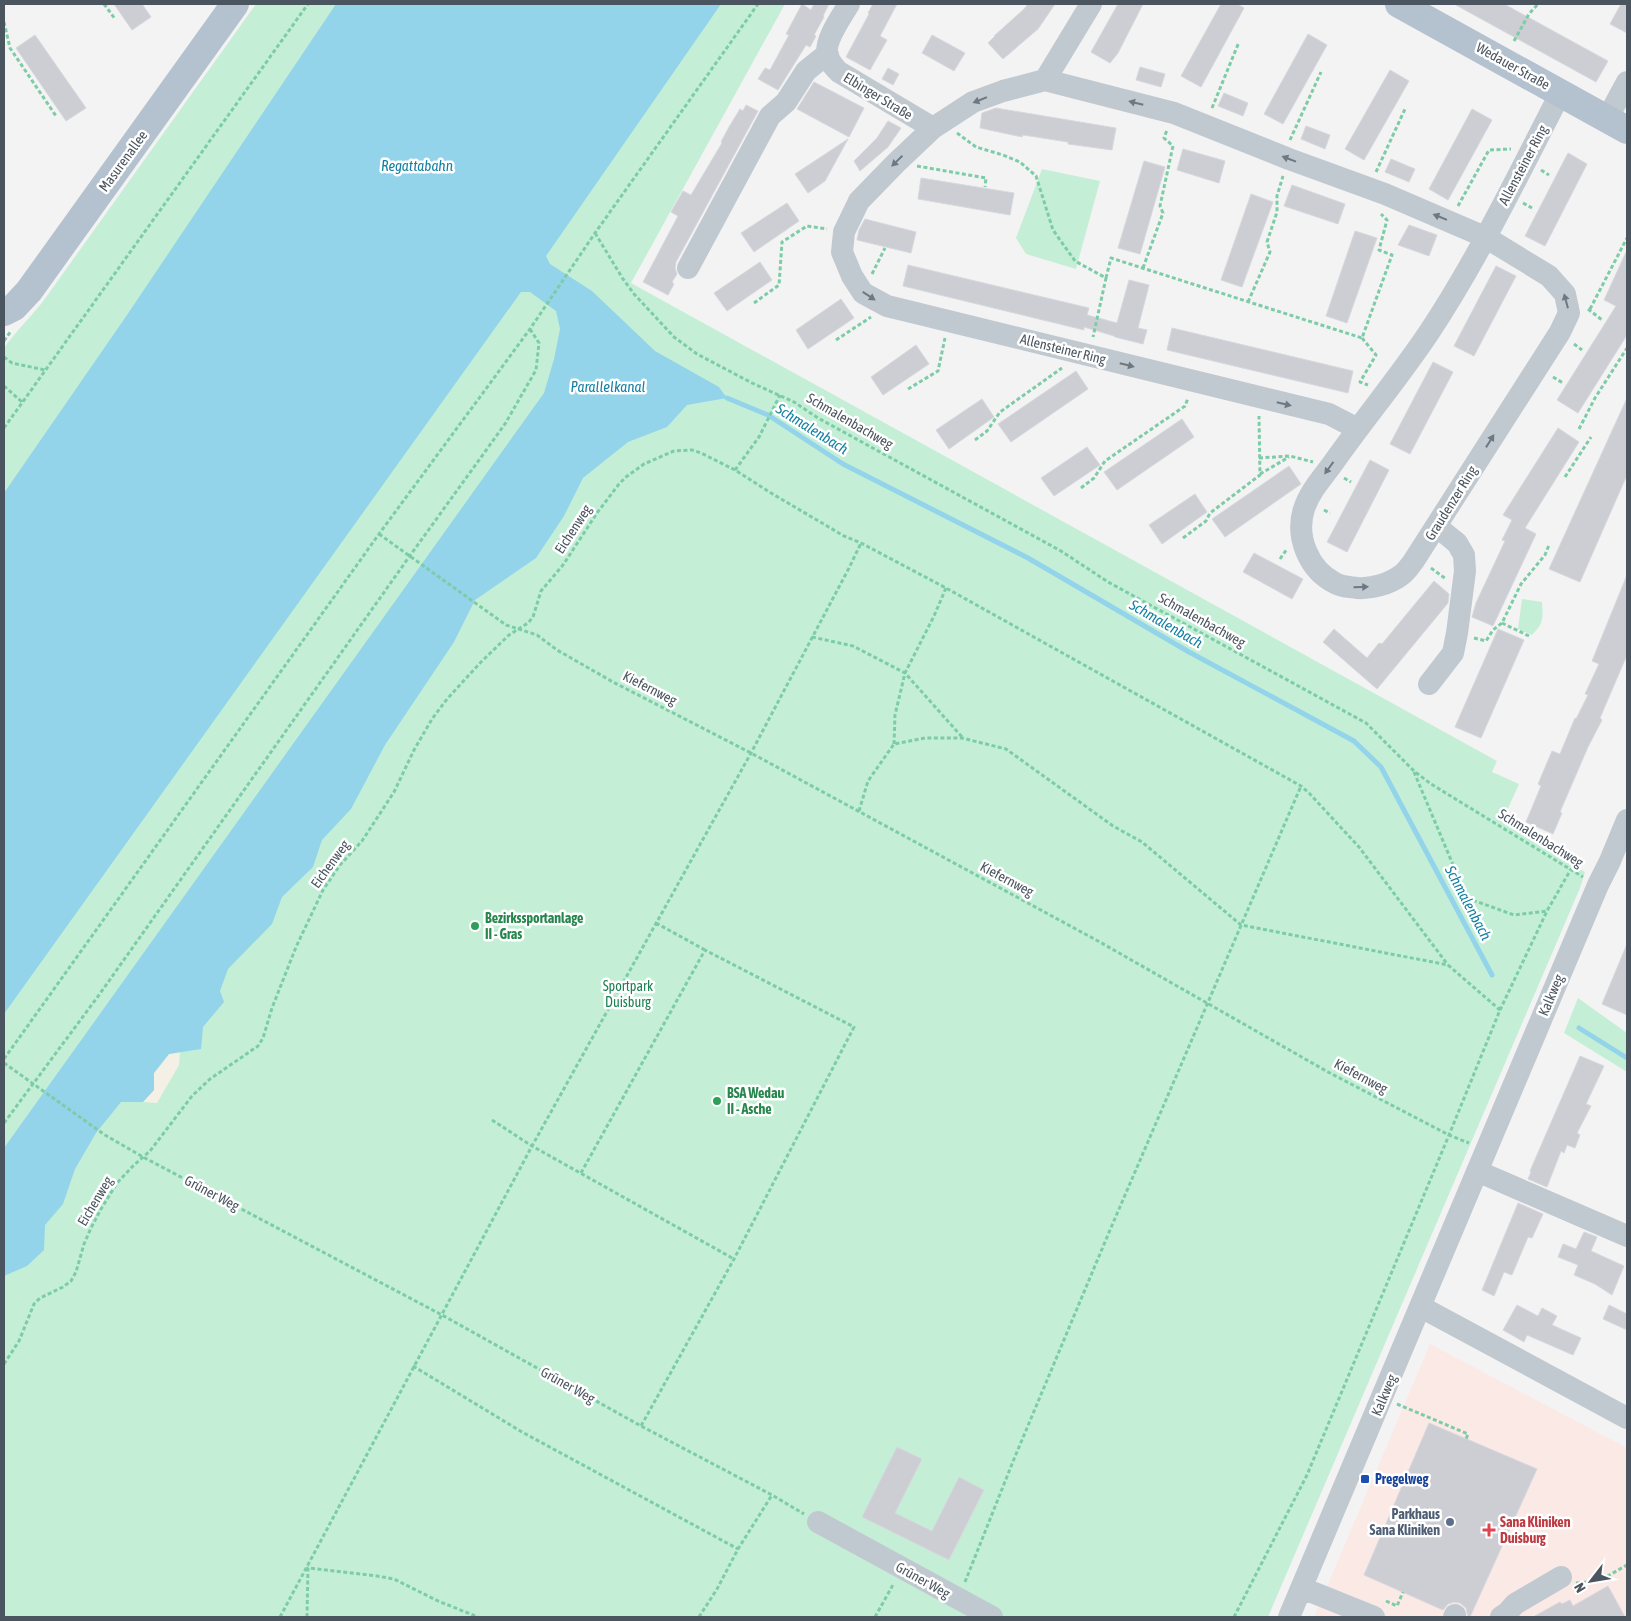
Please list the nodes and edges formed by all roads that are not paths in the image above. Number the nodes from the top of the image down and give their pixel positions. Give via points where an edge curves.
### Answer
1 (235, 4) edge
2 (849, 4) edge
3 (1090, 4) edge
4 (1399, 4) edge
5 (1430, 11) edge
6 (827, 54) junction
7 (1045, 80) junction
8 (1627, 82) edge
9 (1560, 92) junction
10 (1617, 124) edge
11 (933, 128) junction
12 (1485, 237) junction
13 (688, 268) dead end
14 (4, 312) edge
15 (1358, 429) junction
16 (1436, 526) junction
17 (1429, 684) dead end
18 (1627, 820) edge
19 (1619, 865) edge
20 (1481, 1161) junction
21 (1627, 1236) edge
22 (1421, 1307) junction
23 (1627, 1418) edge
24 (818, 1522) road end
25 (1561, 1577) dead end
26 (1302, 1588) junction
27 (992, 1617) edge
28 (1289, 1617) edge
29 (1374, 1617) edge
30 (1501, 1617) edge

1 - 14 main road, Masurenallee via 29,290 14,307
2 - 6 street via 827,43
3 - 7 street
4 - 5 main road, Wedauer Straße
5 - 9 main road, Wedauer Straße
6 - 11 street, Elbinger Straße via 839,72
6 - 13 street via 806,71 786,102 770,116
7 -> 11 street, Allensteiner Ring via 973,102
12 -> 7 street, Allensteiner Ring via 1174,112
8 - 10 street
9 - 10 main road, Wedauer Straße
9 - 12 street, Allensteiner Ring
11 -> 15 street, Allensteiner Ring via 859,201 844,232 842,252 852,276 864,293 887,306 1329,414
12 - 15 street, Allensteiner Ring via 1440,316
16 -> 12 street, Graudenzer Ring via 1560,332 1569,312 1565,294 1549,276
15 -> 16 street, Graudenzer Ring via 1310,495 1304,510 1301,524 1305,548 1316,568 1336,584 1361,588 1377,586 1400,576
16 - 17 street via 1457,543 1464,555 1466,571 1453,653
18 - 19 street, Kalkweg
19 - 20 street, Kalkweg via 1598,885
20 - 21 street
20 - 22 street, Kalkweg
22 - 23 street
22 - 26 street, Kalkweg
24 - 27 street, Grüner Weg
25 - 30 street via 1515,1604
26 - 28 street, Kalkweg
26 - 29 street

